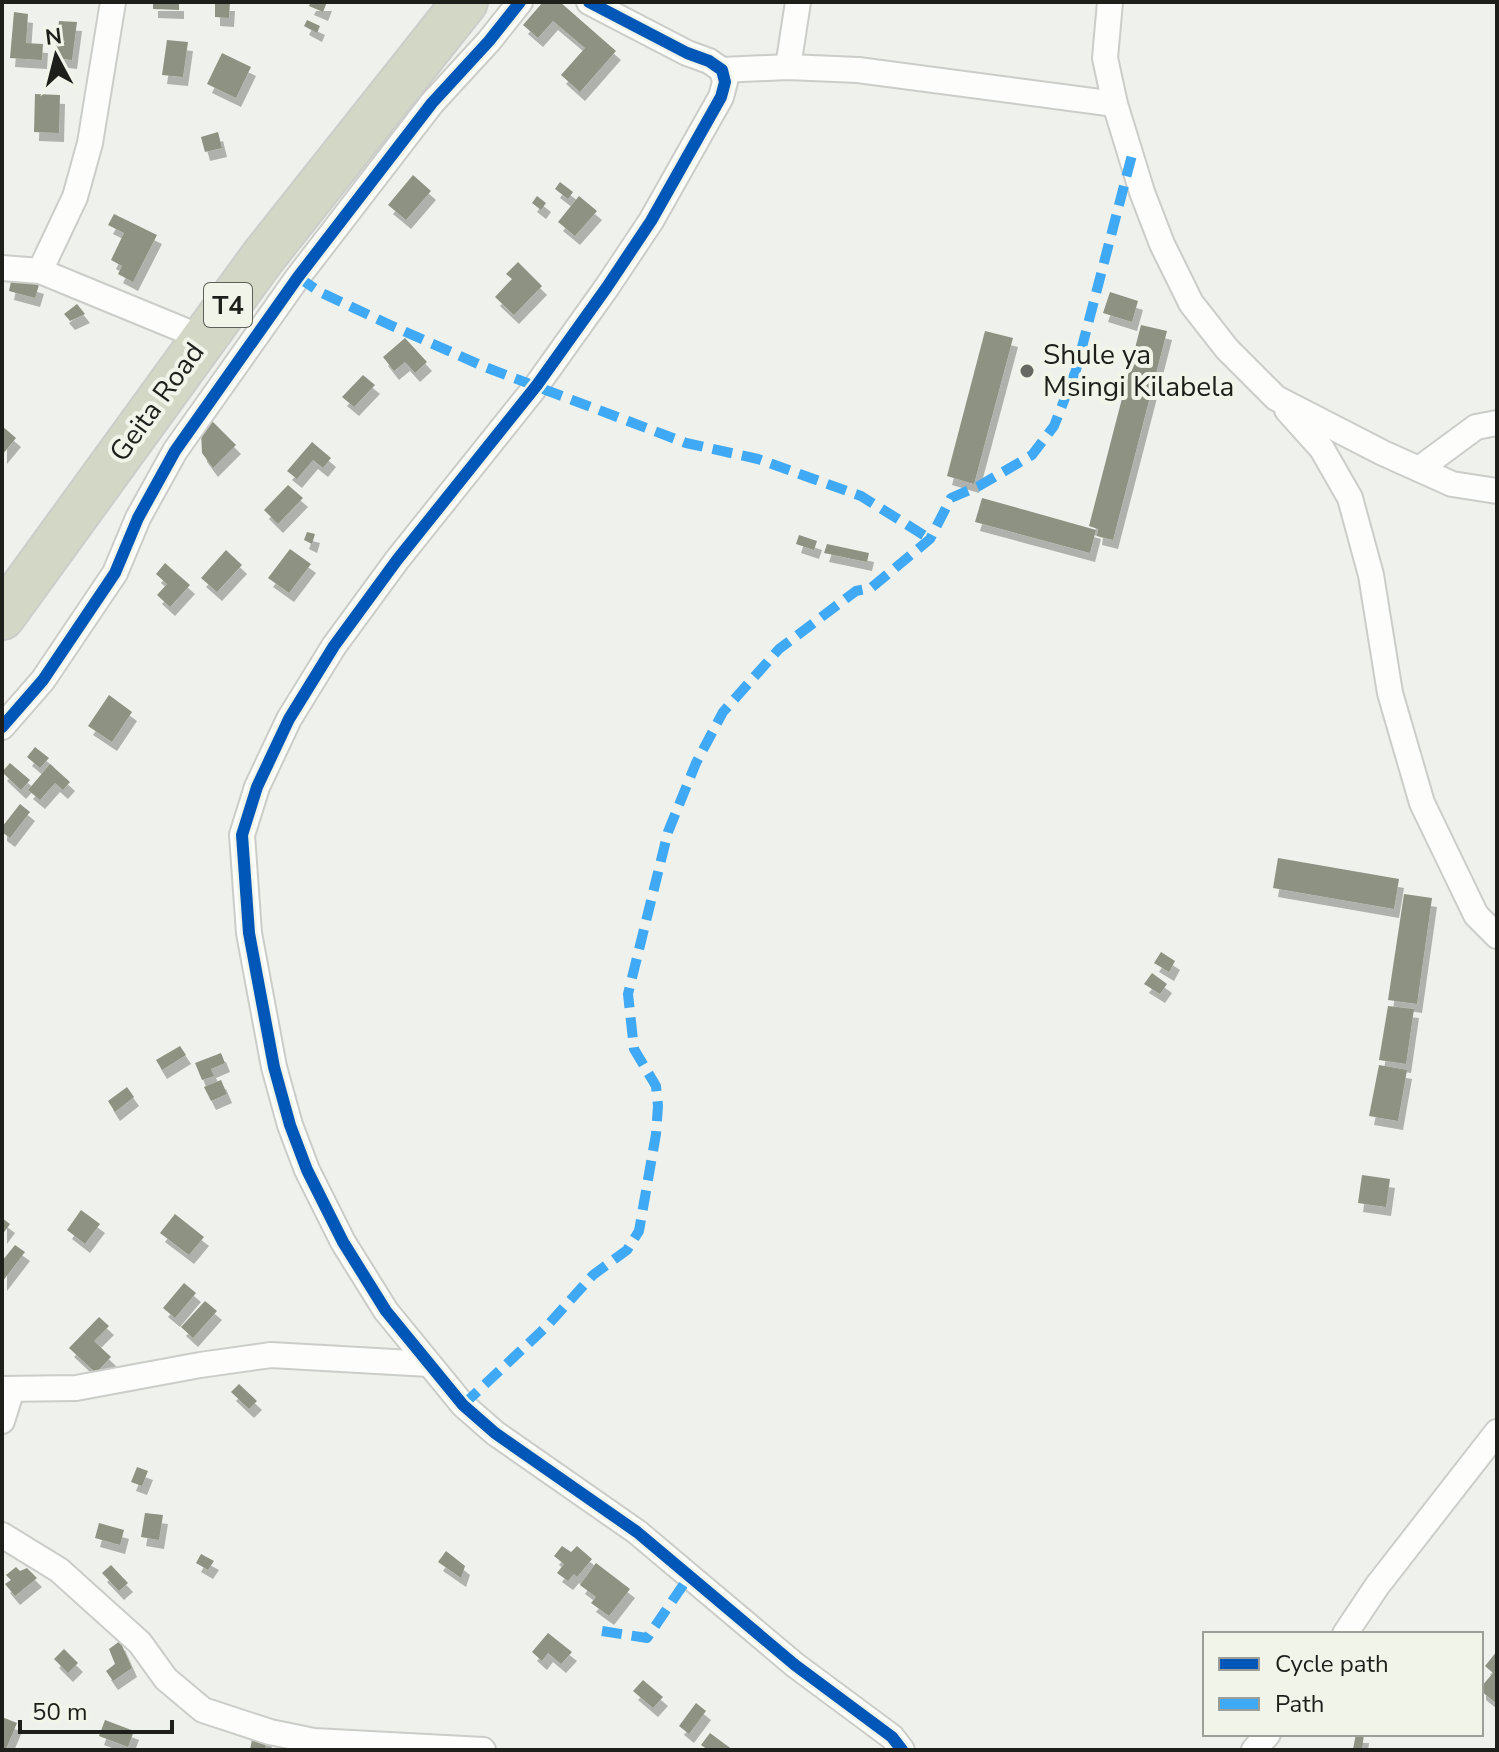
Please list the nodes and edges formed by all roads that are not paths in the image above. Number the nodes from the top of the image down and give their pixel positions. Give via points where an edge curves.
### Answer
1 (113, 2) edge
2 (465, 2) edge
3 (520, 2) edge
4 (589, 2) edge
5 (798, 2) edge
6 (1110, 2) edge
7 (788, 67) junction
8 (722, 70) junction
9 (1115, 104) junction
10 (2, 268) edge
11 (40, 271) junction
12 (203, 338) junction
13 (1276, 398) junction
14 (1497, 423) edge
15 (1419, 469) junction
16 (1497, 491) edge
17 (2, 617) edge
18 (2, 727) edge
19 (1497, 936) edge
20 (429, 1364) junction
21 (7, 1389) edge
22 (2, 1421) edge
23 (1497, 1432) edge
24 (2, 1535) edge
25 (1346, 1632) edge
26 (313, 1746) edge
27 (483, 1750) edge
28 (902, 1750) edge

1 - 11 street via 90,143 75,197
2 - 12 highway, Geita Road / T4
3 - 18 street via 432,103 280,302 175,451 115,573 43,680
4 - 8 street
5 - 7 street
6 - 9 street via 1105,58
7 - 8 street
7 - 9 street via 858,70
8 - 20 street via 721,97 607,287 334,646 289,719 257,787 242,835 249,933 290,1125 343,1242 386,1311
9 - 13 street via 1142,192 1191,303
10 - 11 street
11 - 12 street
12 - 17 highway, Geita Road / T4
13 - 15 street
13 - 19 street via 1322,449 1350,498 1371,575 1390,693 1422,803 1476,915
14 - 15 street via 1476,427
15 - 16 street via 1452,484
20 - 21 street via 271,1355 76,1388
20 - 28 street via 495,1433 637,1532
21 - 22 street
23 - 25 street
24 - 26 street via 59,1570 140,1643 166,1679 203,1710
26 - 27 street

